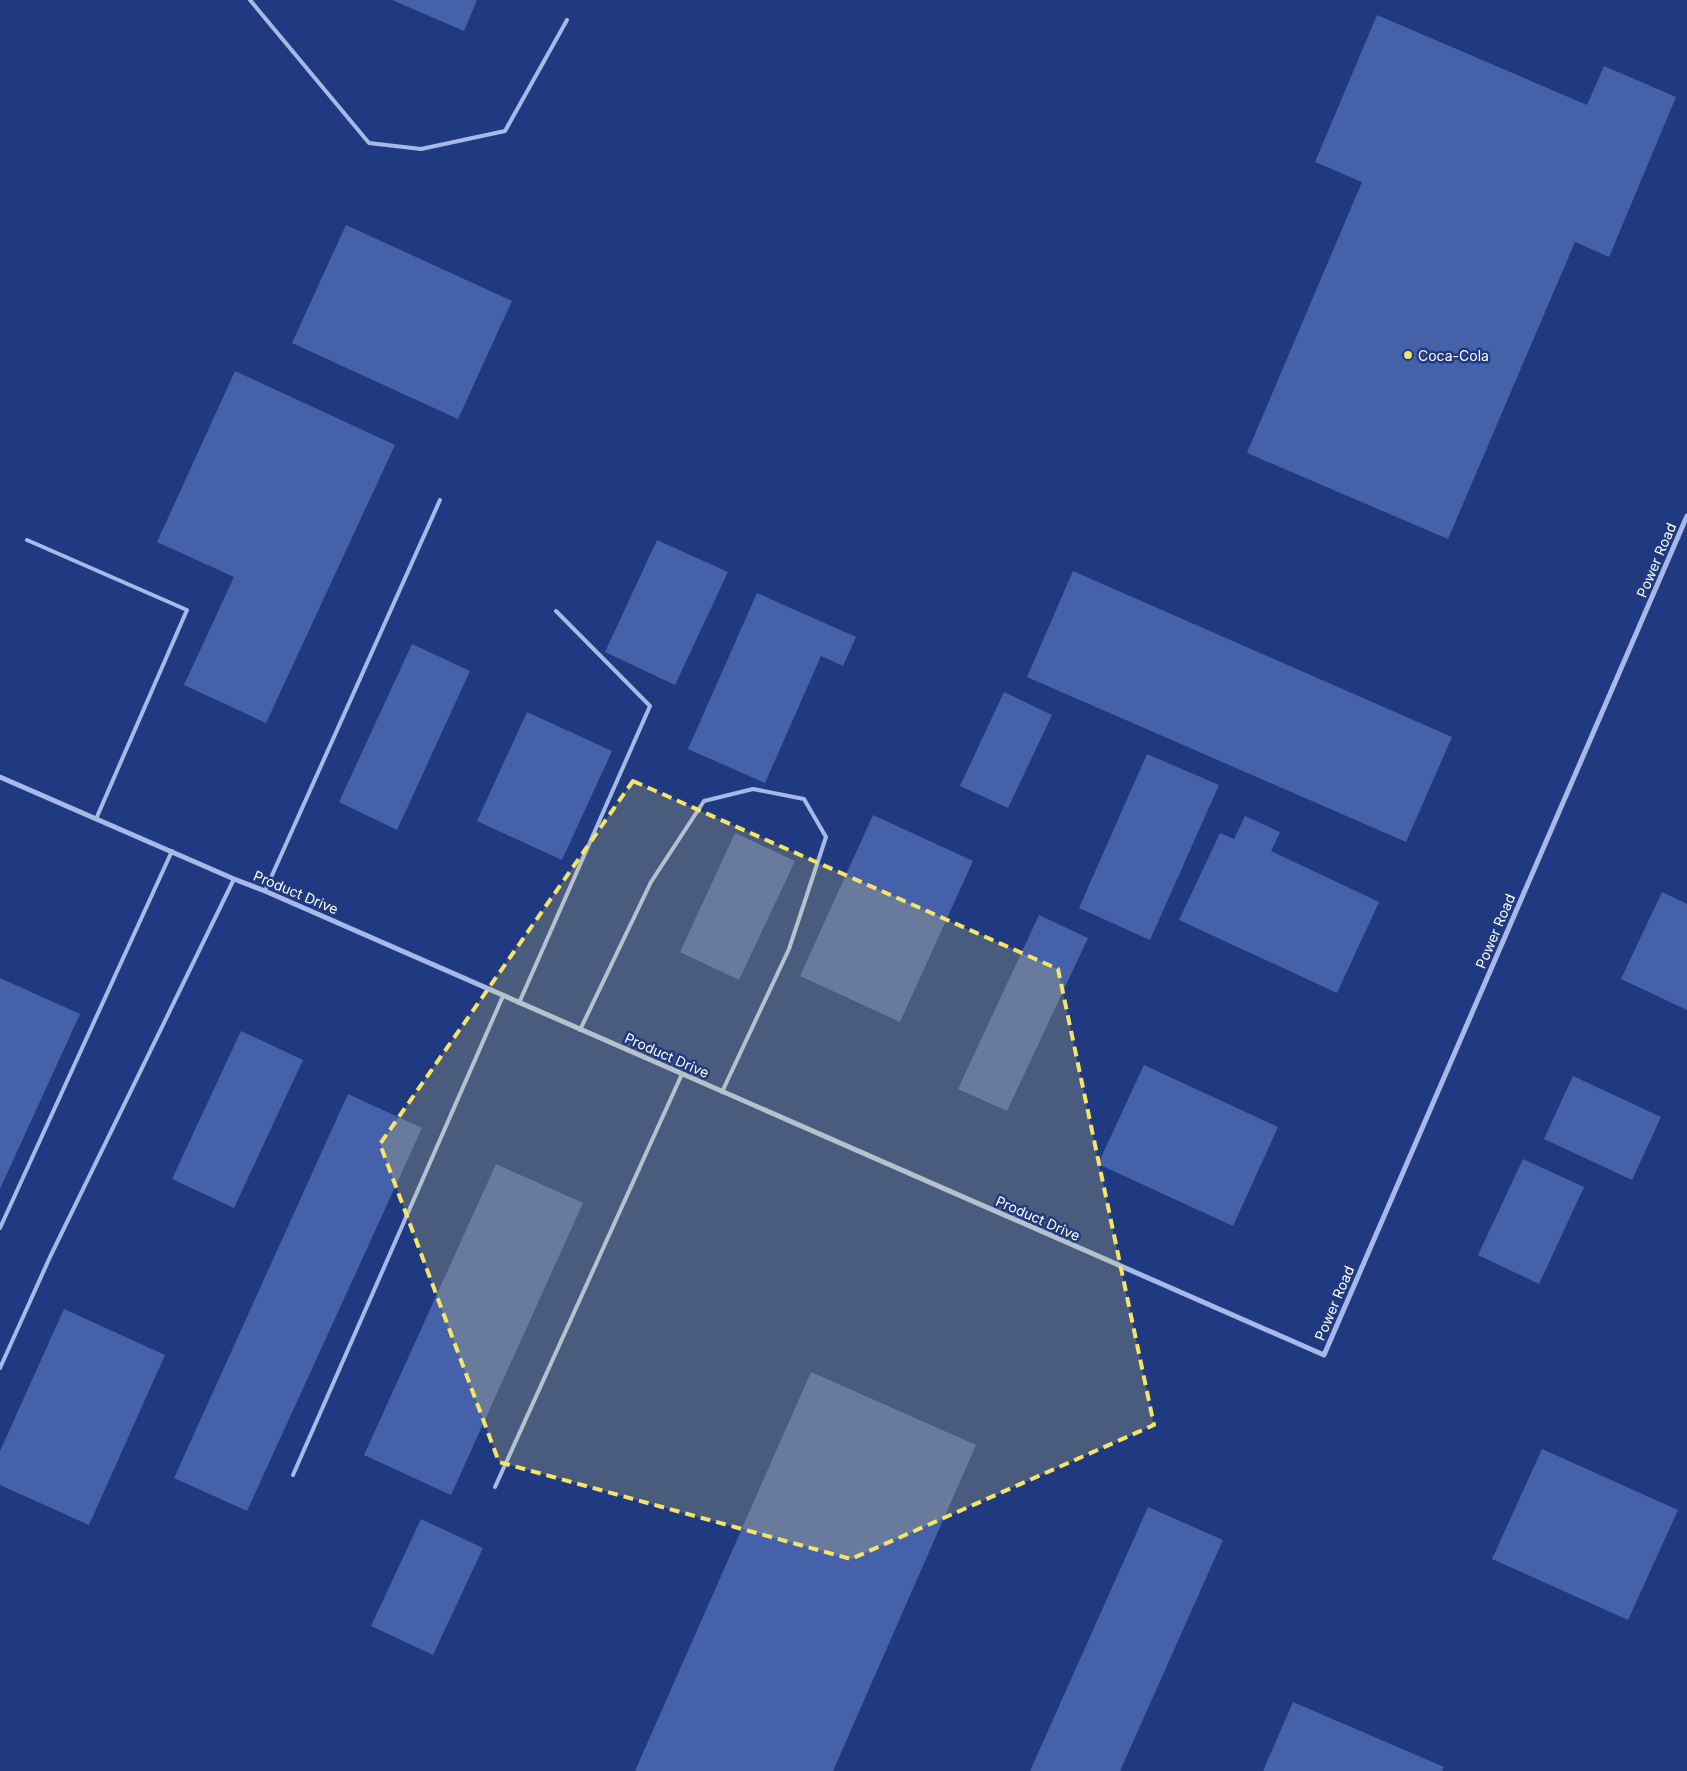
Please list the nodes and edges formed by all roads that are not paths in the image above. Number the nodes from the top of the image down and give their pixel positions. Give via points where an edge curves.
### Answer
1 (250, 0) edge
2 (567, 20) dead end
3 (440, 500) dead end
4 (1687, 516) edge
5 (27, 540) dead end
6 (556, 611) dead end
7 (0, 777) edge
8 (96, 819) junction
9 (172, 851) junction
10 (234, 879) junction
11 (265, 890) junction
12 (503, 996) junction
13 (519, 1003) junction
14 (580, 1030) junction
15 (682, 1074) junction
16 (722, 1092) junction
17 (0, 1228) edge
18 (1324, 1355) joint
19 (0, 1368) edge
20 (293, 1475) dead end
21 (495, 1487) dead end

1 - 2 lane via 369,143 421,149 505,131
3 - 11 lane
4 - 18 street, Power Road
5 - 8 lane via 187,610
6 - 13 lane via 650,706
7 - 8 street, Product Drive
8 - 9 street, Product Drive
9 - 10 street, Product Drive
9 - 17 lane
10 - 11 street, Product Drive
10 - 19 lane via 50,1257
11 - 12 street, Product Drive
12 - 13 street, Product Drive
12 - 20 lane
13 - 14 street, Product Drive
14 - 15 street, Product Drive
14 - 16 lane via 651,882 704,801 753,789 804,799 826,836 789,949
15 - 16 street, Product Drive
15 - 21 lane
16 - 18 street, Product Drive

